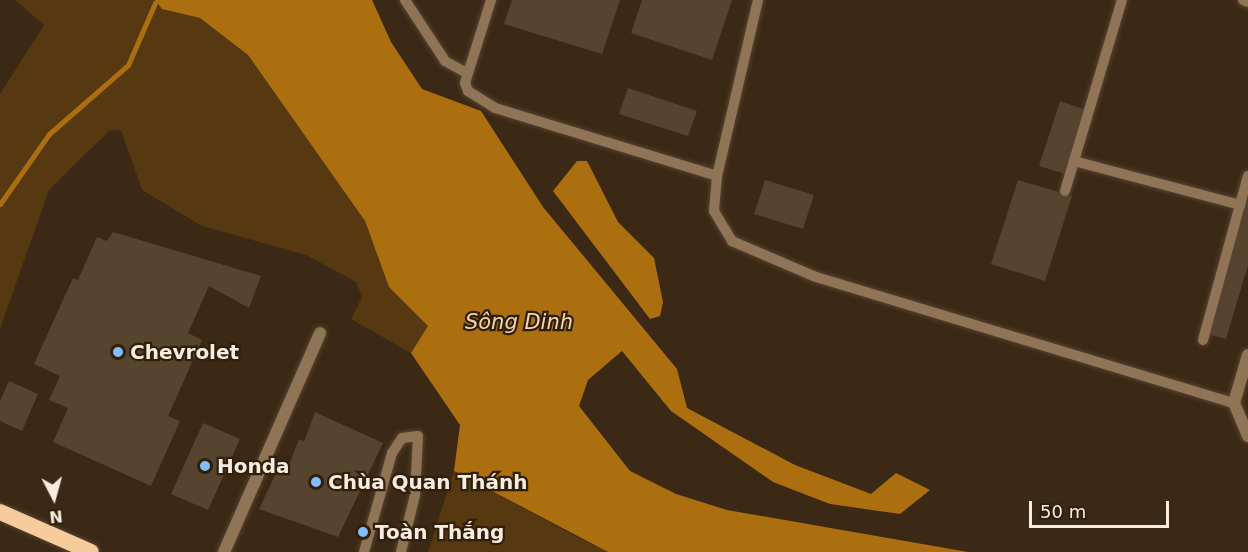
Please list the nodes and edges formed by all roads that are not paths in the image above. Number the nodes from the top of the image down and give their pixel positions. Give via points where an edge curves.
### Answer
1 (405, 0) edge
2 (490, 0) edge
3 (758, 0) edge
4 (1122, 0) edge
5 (1243, 0) edge
6 (1248, 2) edge
7 (468, 74) junction
8 (1074, 161) junction
9 (717, 176) junction
10 (1248, 176) edge
11 (1065, 191) dead end
12 (1240, 206) junction
13 (320, 333) dead end
14 (1203, 340) dead end
15 (1248, 355) edge
16 (1234, 403) junction
17 (1248, 436) edge
18 (0, 512) edge
19 (92, 552) edge
20 (224, 552) edge
21 (364, 552) edge
22 (401, 552) edge

1 - 7 lane via 445,61
2 - 7 lane
3 - 9 lane
4 - 8 lane
5 - 6 lane
7 - 9 lane via 468,92 495,108
8 - 11 lane
8 - 12 lane
9 - 16 lane via 714,211 732,241 816,277
10 - 12 lane
12 - 14 lane
13 - 20 street
15 - 16 street
16 - 17 street
18 - 19 highway
21 - 22 lane via 392,453 402,438 418,436 415,495

